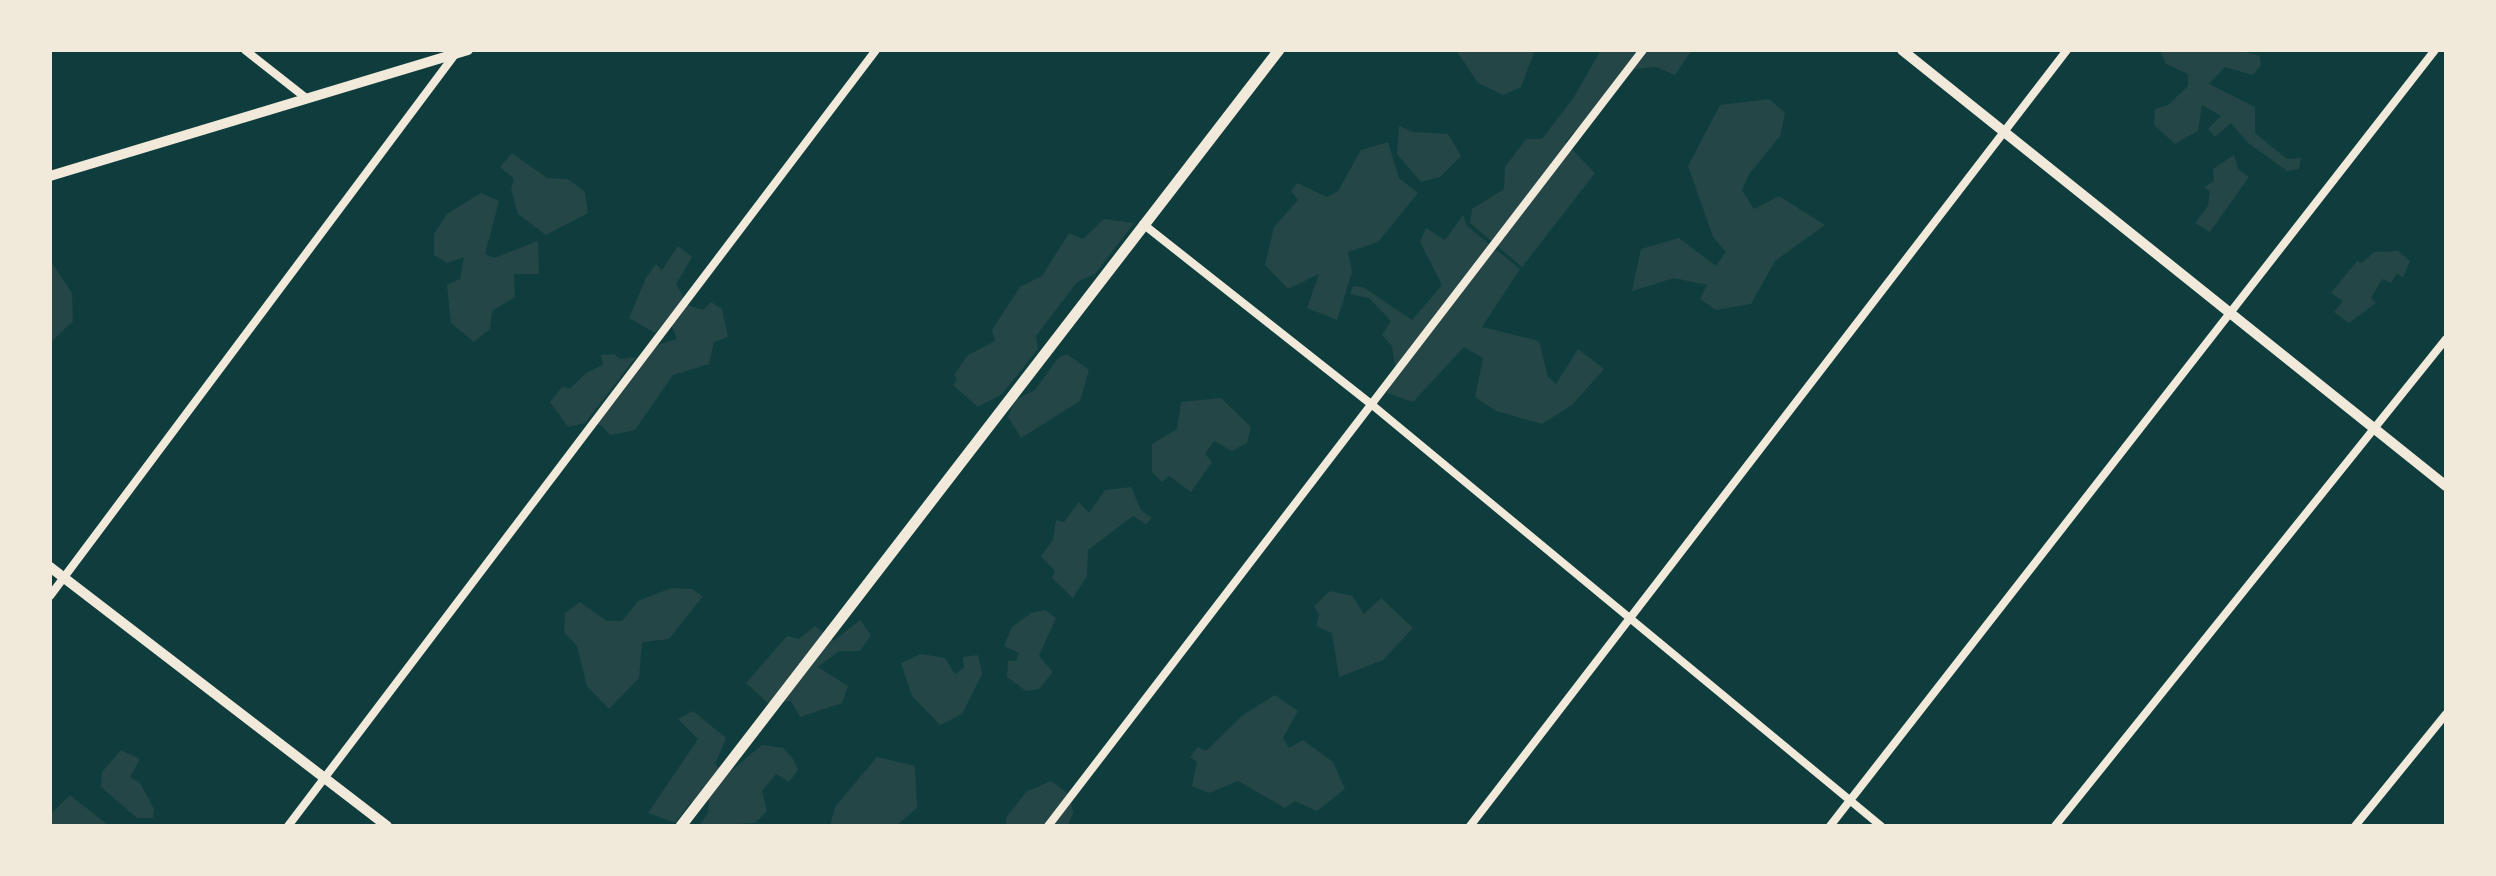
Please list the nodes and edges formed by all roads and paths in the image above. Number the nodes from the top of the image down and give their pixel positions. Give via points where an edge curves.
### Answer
1 (244, 50) edge
2 (876, 50) edge
3 (1278, 50) edge
4 (1644, 50) edge
5 (1902, 50) edge
6 (2067, 50) edge
7 (2435, 50) edge
8 (461, 51) edge
9 (306, 98) junction
10 (2004, 133) junction
11 (50, 176) edge
12 (1144, 224) junction
13 (2229, 315) junction
14 (2446, 339) edge
15 (1370, 404) junction
16 (2374, 429) junction
17 (2446, 486) edge
18 (50, 567) edge
19 (64, 578) junction
20 (50, 596) edge
21 (1628, 618) junction
22 (2446, 714) edge
23 (325, 778) junction
24 (1850, 800) junction
25 (288, 826) edge
26 (387, 826) edge
27 (681, 826) edge
28 (1048, 826) edge
29 (1470, 826) edge
30 (1830, 826) edge
31 (1881, 826) edge
32 (2054, 826) edge
33 (2355, 826) edge

1 - 9 street
2 - 23 street
3 - 12 main road
4 - 15 street
5 - 10 street
6 - 10 street
7 - 13 street
8 - 9 street
8 - 19 street
9 - 11 street
10 - 13 street
10 - 21 street
12 - 15 street
12 - 27 main road
13 - 16 street
13 - 24 street
14 - 16 street
15 - 21 street
15 - 28 street
16 - 17 street
16 - 32 street
18 - 19 street
19 - 20 street
19 - 23 street
21 - 24 street
21 - 29 street
22 - 33 street
23 - 25 street
23 - 26 street
24 - 30 street
24 - 31 street

